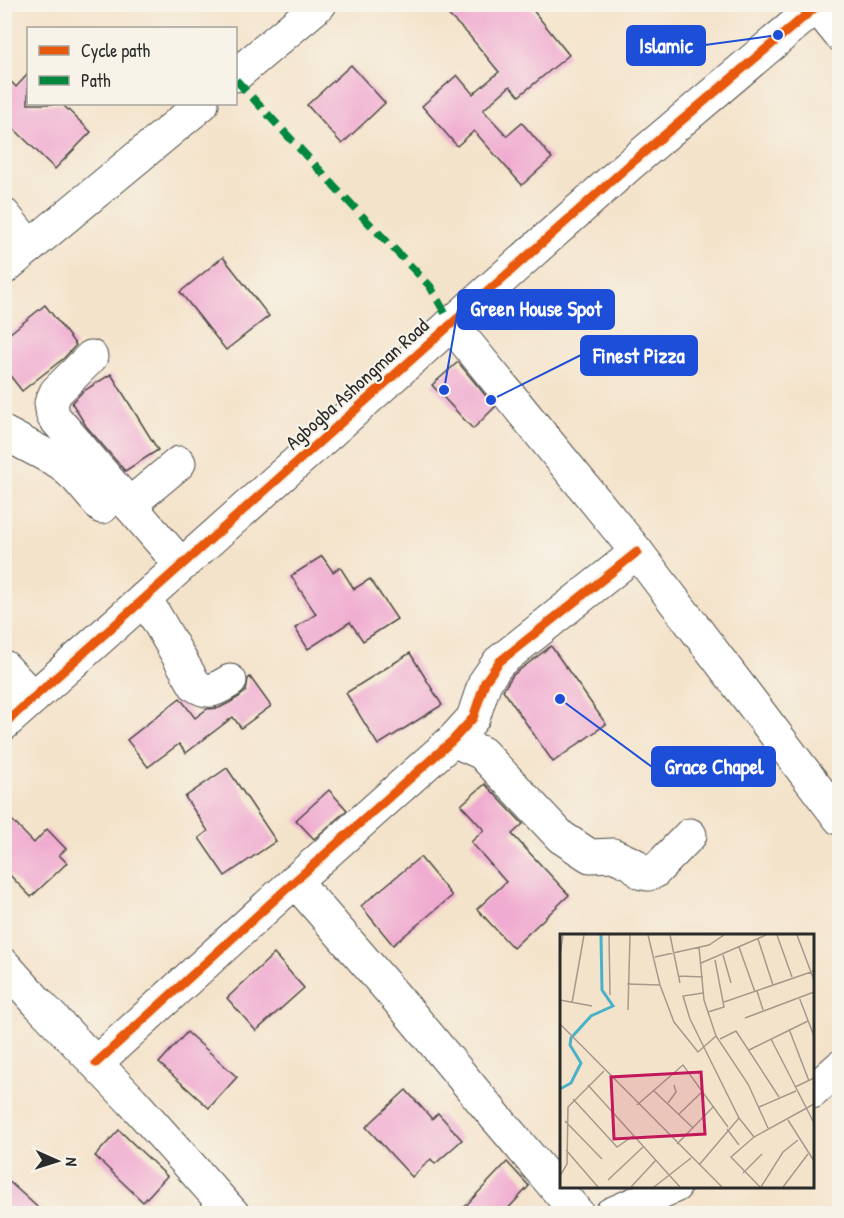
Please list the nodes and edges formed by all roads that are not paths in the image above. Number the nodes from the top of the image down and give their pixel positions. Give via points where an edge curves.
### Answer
1 (320, 4) edge
2 (817, 5) edge
3 (840, 35) edge
4 (237, 74) edge
5 (201, 105) edge
6 (4, 215) edge
7 (30, 247) junction
8 (4, 268) edge
9 (451, 324) junction
10 (92, 357) dead end
11 (4, 433) edge
12 (179, 463) dead end
13 (129, 505) junction
14 (637, 552) junction
15 (164, 581) junction
16 (4, 667) edge
17 (230, 681) dead end
18 (33, 698) junction
19 (4, 724) edge
20 (453, 740) junction
21 (840, 819) edge
22 (690, 835) dead end
23 (295, 882) junction
24 (4, 964) edge
25 (96, 1064) junction
26 (840, 1066) edge
27 (814, 1091) edge
28 (670, 1188) edge
29 (233, 1214) edge
30 (579, 1214) edge
31 (611, 1214) edge

1 - 4 street
2 - 3 street
2 - 9 street, Agbogba Ashongman Road
5 - 7 street
6 - 7 street
7 - 8 street
9 - 14 street
9 - 15 street, Agbogba Ashongman Road
10 - 13 street via 56,392 51,410
11 - 15 street via 61,463
12 - 13 street
13 - 15 street
14 - 20 street via 499,662 485,682 473,718
14 - 21 street
15 - 17 street via 195,685 210,691
15 - 18 street, Agbogba Ashongman Road
16 - 18 street
18 - 19 street, Agbogba Ashongman Road
20 - 22 street via 482,753 561,837 590,856 614,855 648,874
20 - 23 street
23 - 25 street
23 - 30 street
24 - 25 street
25 - 29 street
26 - 27 street
28 - 31 street

